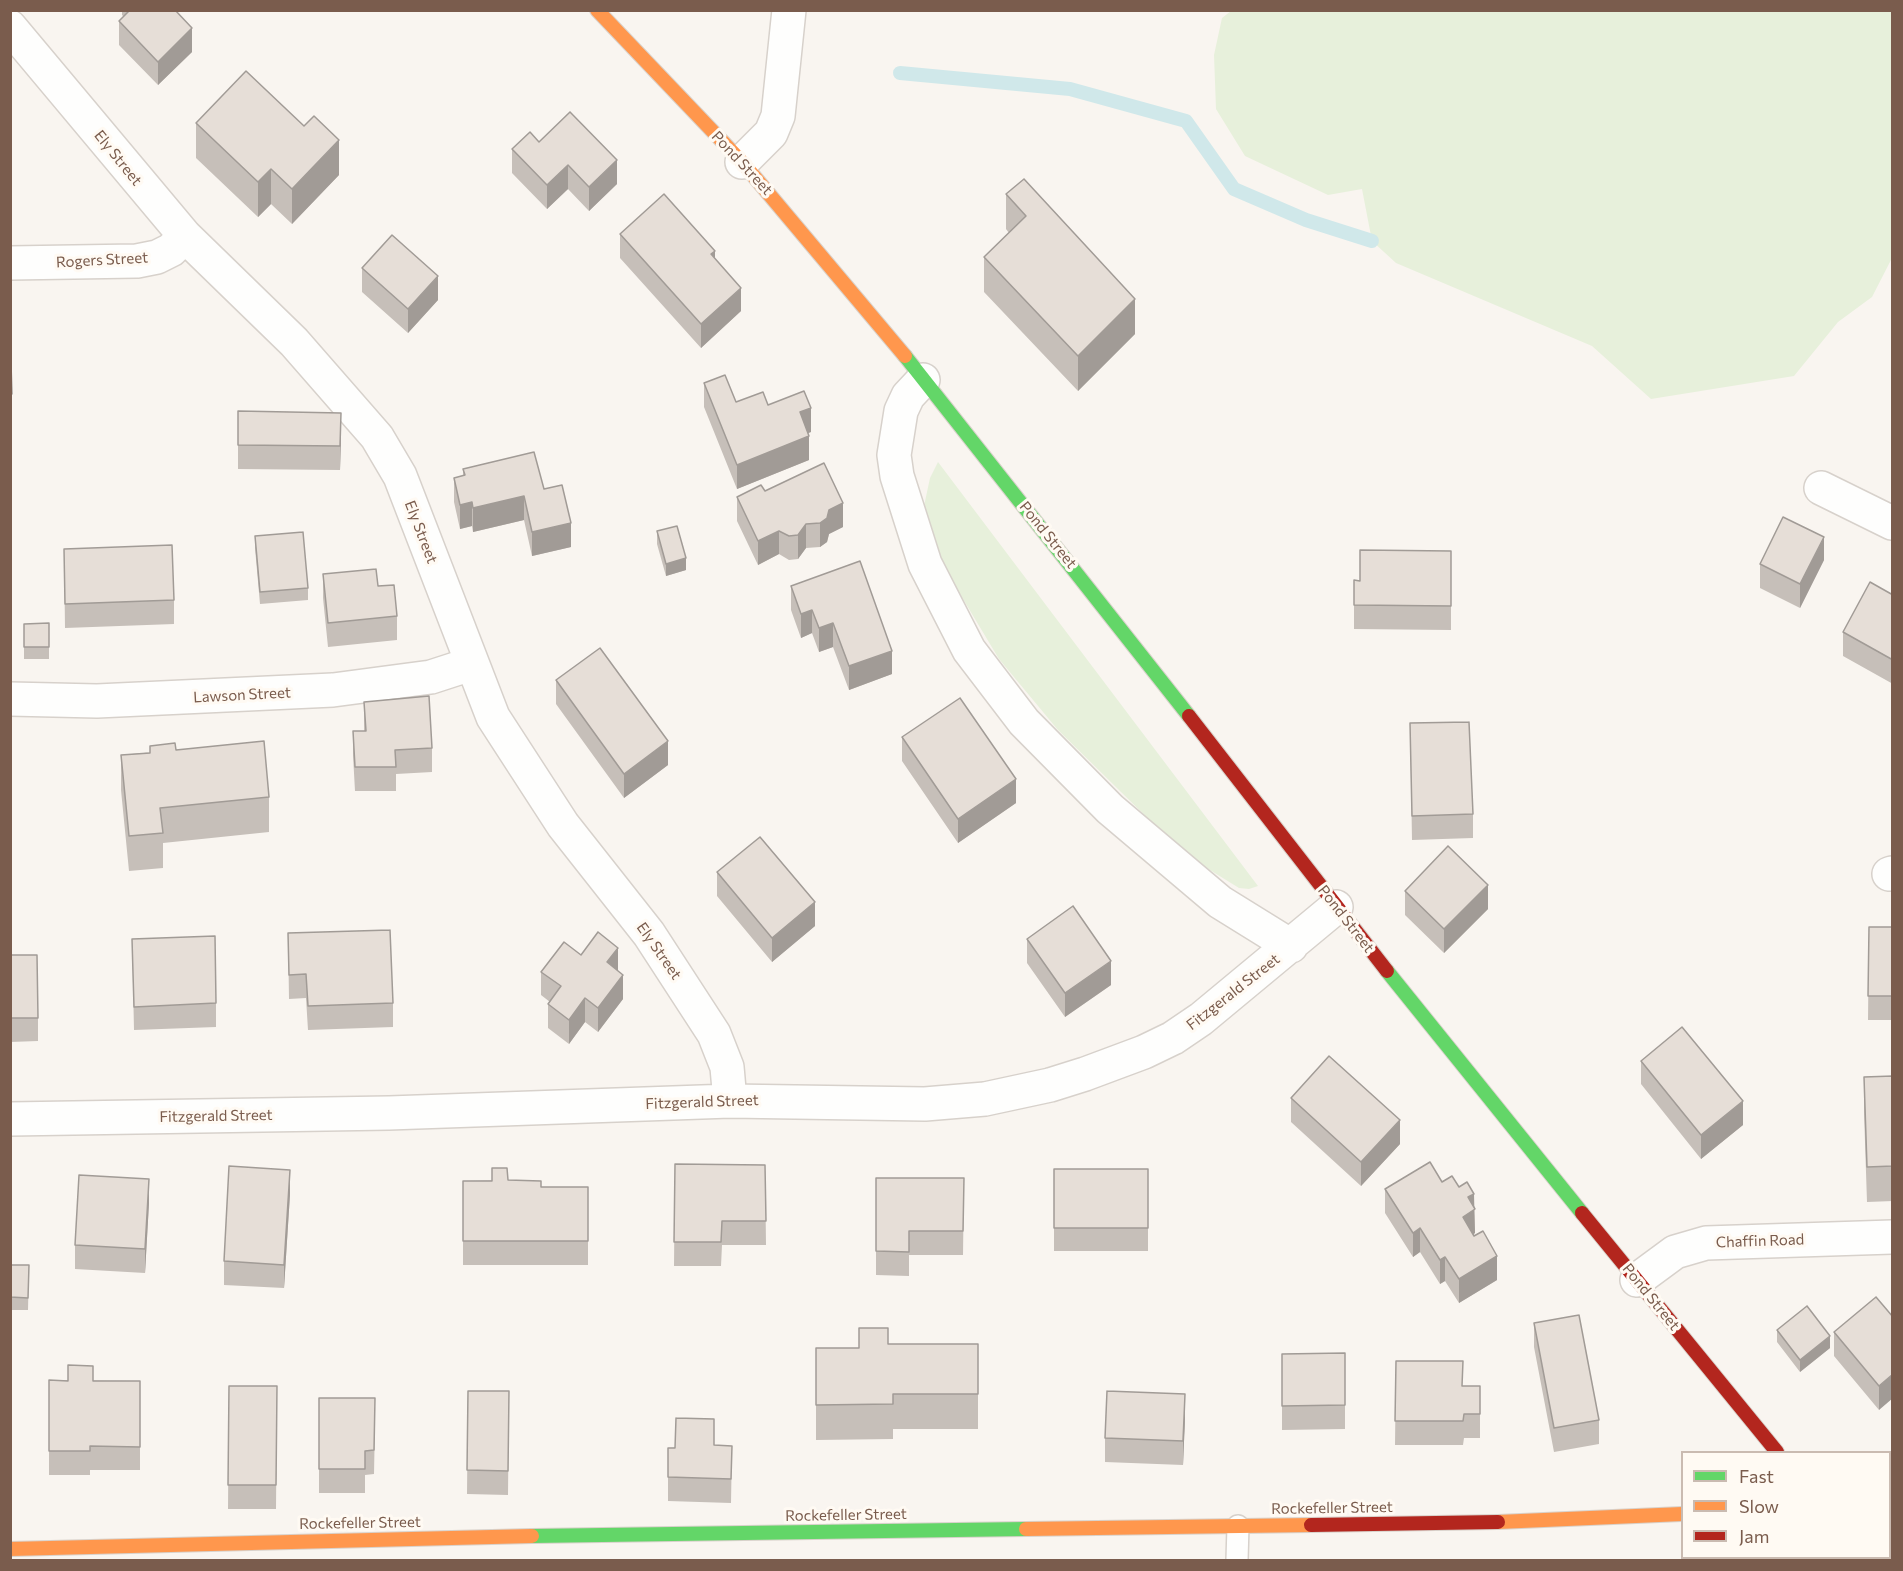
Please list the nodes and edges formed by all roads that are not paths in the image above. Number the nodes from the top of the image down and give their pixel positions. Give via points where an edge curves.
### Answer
1 (597, 10) edge
2 (789, 10) edge
3 (10, 27) edge
4 (742, 162) junction
5 (185, 236) junction
6 (10, 263) edge
7 (923, 380) junction
8 (1821, 488) dead end
9 (1893, 523) edge
10 (471, 664) junction
11 (10, 699) edge
12 (1336, 907) junction
13 (1291, 946) junction
14 (730, 1101) junction
15 (10, 1119) edge
16 (1893, 1237) edge
17 (1637, 1280) junction
18 (1776, 1451) edge
19 (1681, 1514) edge
20 (1238, 1526) junction
21 (10, 1549) edge
22 (1237, 1560) edge

1 - 4 main road, Pond Street
2 - 4 street via 778,116 771,133
3 - 5 street, Ely Street
4 - 7 main road, Pond Street
5 - 6 street, Rogers Street via 164,254 137,261
5 - 10 street, Ely Street via 294,342 377,437 400,476
7 - 12 main road, Pond Street
7 - 13 street via 901,411 894,455 897,476 925,564 969,650 1024,722 1110,809 1220,902
8 - 9 street
10 - 11 street, Lawson Street via 431,677 333,690 98,700
10 - 14 street, Ely Street via 493,717 562,825 649,934 714,1034 727,1066
12 - 13 street, Fitzgerald Street
12 - 17 main road, Pond Street
13 - 14 street, Fitzgerald Street via 1173,1038 1050,1084 955,1103
14 - 15 street, Fitzgerald Street via 389,1113
16 - 17 street, Chaffin Road via 1706,1243 1675,1252
17 - 18 main road, Pond Street
19 - 20 main road, Rockefeller Street via 1552,1521
20 - 21 main road, Rockefeller Street via 346,1539
20 - 22 lane

